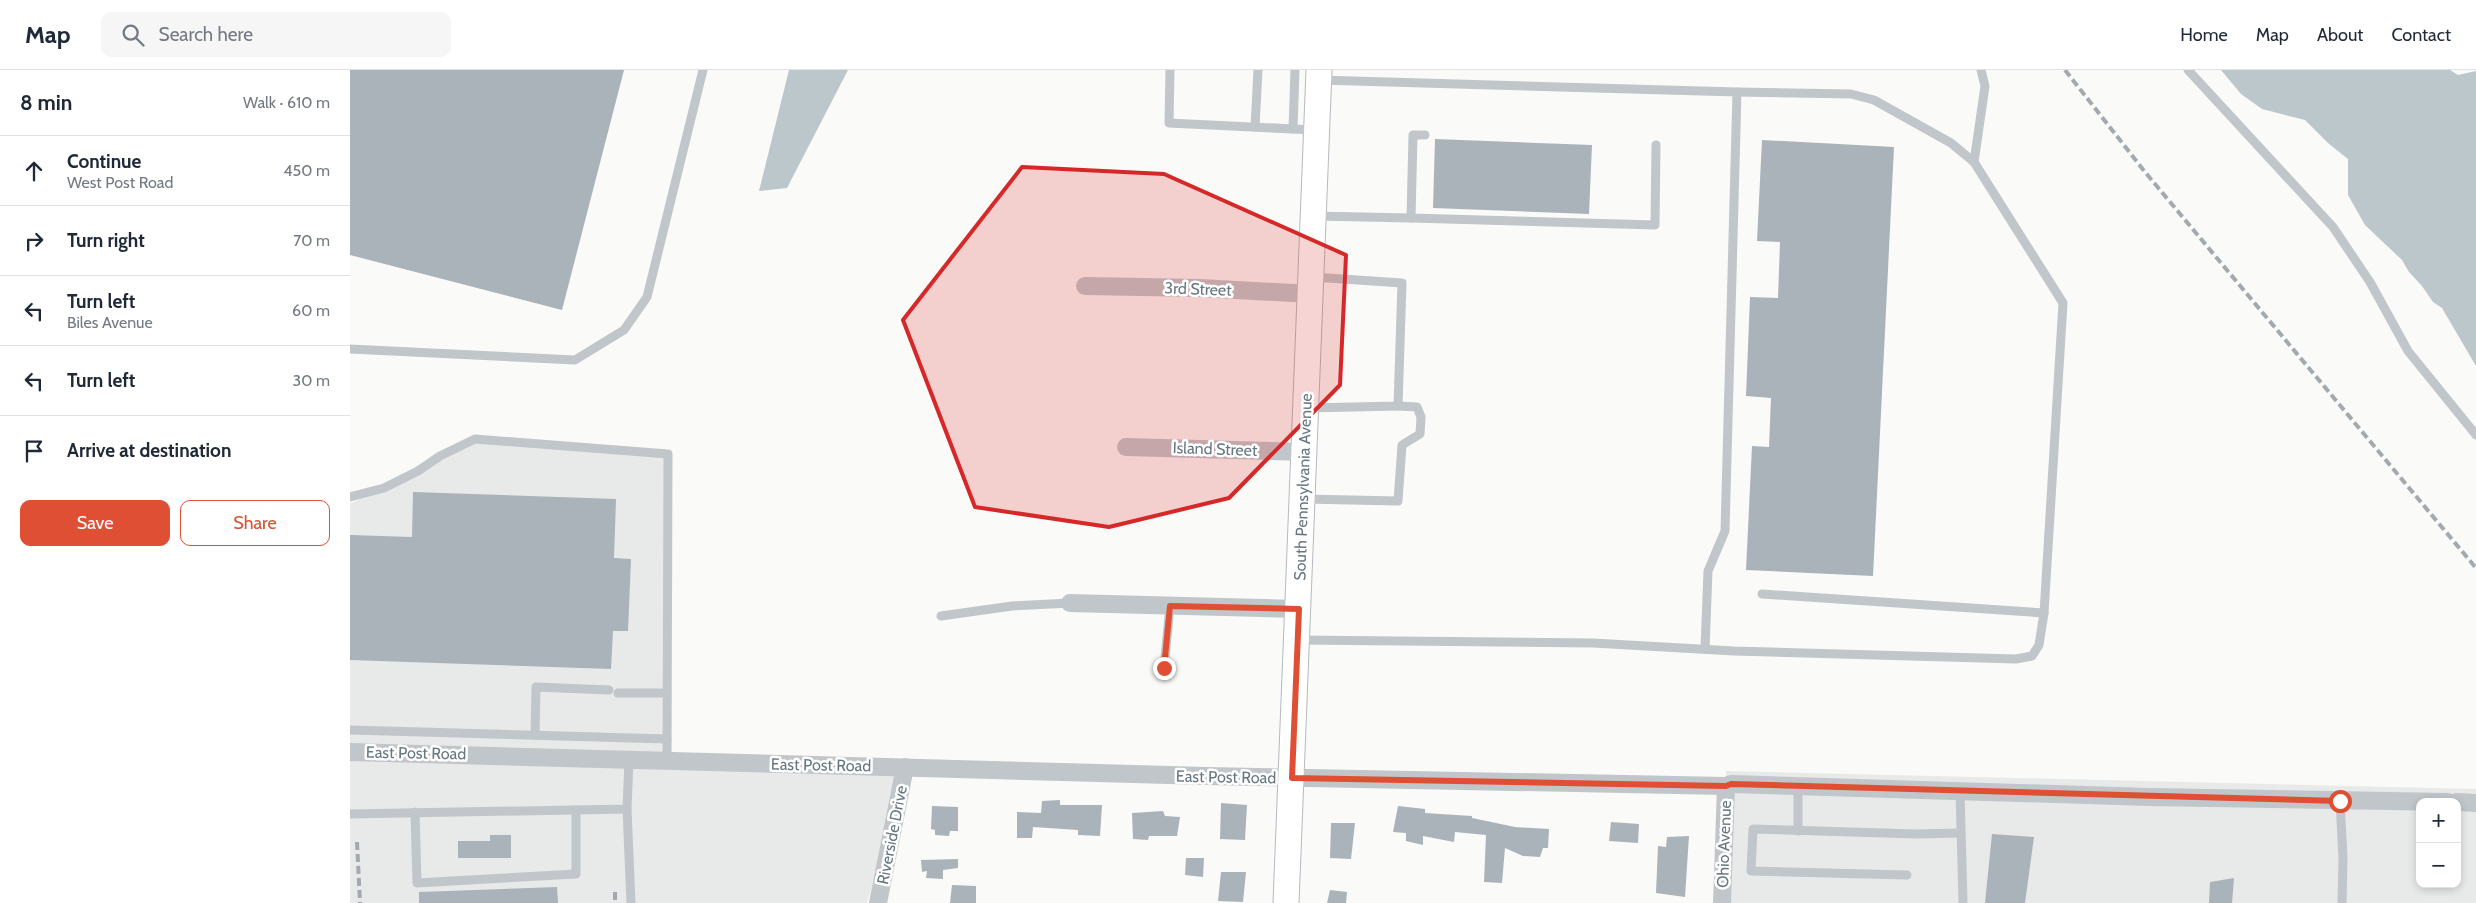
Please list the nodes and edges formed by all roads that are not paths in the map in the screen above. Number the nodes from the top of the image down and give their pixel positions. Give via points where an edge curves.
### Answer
1 (703, 70) edge
2 (1170, 70) edge
3 (1258, 70) edge
4 (1295, 70) edge
5 (1981, 70) edge
6 (2188, 70) edge
7 (1319, 75) edge
8 (1737, 92) junction
9 (1255, 127) junction
10 (1305, 130) junction
11 (1425, 135) dead end
12 (1656, 145) dead end
13 (1974, 162) junction
14 (1314, 216) junction
15 (1411, 218) junction
16 (1311, 285) junction
17 (1085, 286) dead end
18 (350, 349) edge
19 (1398, 406) junction
20 (1306, 408) junction
21 (2476, 435) edge
22 (1126, 447) dead end
23 (1304, 452) junction
24 (350, 497) edge
25 (1303, 499) junction
26 (1762, 594) dead end
27 (1070, 603) joint
28 (1170, 606) junction
29 (1299, 609) junction
30 (2044, 613) junction
31 (942, 616) dead end
32 (1296, 640) junction
33 (1705, 649) junction
34 (1164, 668) dead end
35 (668, 692) junction
36 (350, 730) edge
37 (535, 735) junction
38 (667, 739) junction
39 (350, 752) edge
40 (629, 760) junction
41 (667, 761) junction
42 (906, 767) junction
43 (1292, 778) junction
44 (1726, 786) junction
45 (1798, 786) junction
46 (1960, 791) junction
47 (2416, 800) edge
48 (2340, 801) junction
49 (2461, 802) edge
50 (2476, 803) edge
51 (627, 809) junction
52 (576, 810) junction
53 (415, 812) junction
54 (350, 814) edge
55 (1798, 831) junction
56 (1960, 832) junction
57 (1907, 874) dead end
58 (631, 903) edge
59 (878, 903) edge
60 (1286, 903) edge
61 (1722, 903) edge
62 (1963, 903) edge
63 (2342, 903) edge

1 - 18 lane via 647,296 624,330 575,360
2 - 9 lane via 1169,123
3 - 9 lane
4 - 10 lane
5 - 13 lane via 1984,86
6 - 21 lane via 2333,227 2370,282 2408,352
7 - 8 lane
7 - 10 main road, South Pennsylvania Avenue
8 - 13 lane via 1851,94 1874,100 1951,144
8 - 33 lane via 1726,531 1708,571
9 - 10 lane
10 - 14 main road, South Pennsylvania Avenue
11 - 15 lane via 1413,135
12 - 15 lane via 1655,225
13 - 30 lane via 2063,303
14 - 15 lane
14 - 16 main road, South Pennsylvania Avenue
16 - 17 street, 3rd Street
16 - 19 lane via 1402,283
16 - 20 main road, South Pennsylvania Avenue
19 - 20 lane
19 - 25 lane via 1417,407 1421,417 1420,434 1402,445 1398,501
20 - 23 main road, South Pennsylvania Avenue
22 - 23 street, Island Street
23 - 25 main road, South Pennsylvania Avenue
24 - 35 lane via 384,488 475,439 668,454
25 - 29 main road, South Pennsylvania Avenue
26 - 30 lane
27 - 28 street
27 - 31 lane via 1012,606
28 - 29 street
28 - 34 lane
29 - 32 main road, South Pennsylvania Avenue
30 - 33 lane via 2039,645 2032,656 2016,660
32 - 33 lane via 1593,643
32 - 43 main road, South Pennsylvania Avenue
35 - 37 lane via 536,687
35 - 38 lane
36 - 37 lane
37 - 38 lane
38 - 41 lane
39 - 40 street, East Post Road
40 - 41 street, East Post Road
40 - 51 lane
41 - 42 street, East Post Road
42 - 43 street, East Post Road
42 - 59 street, Riverside Drive
43 - 44 street, East Post Road
43 - 60 main road, South Pennsylvania Avenue
44 - 45 street, East Post Road
44 - 61 street, Ohio Avenue
45 - 46 street, East Post Road
45 - 55 lane
46 - 48 street, East Post Road
46 - 56 lane
47 - 48 street, East Post Road
48 - 63 lane via 2344,858
49 - 50 street
51 - 52 lane
51 - 58 lane
52 - 53 lane
52 - 53 lane via 576,874 417,882
53 - 54 lane
55 - 56 lane
55 - 57 lane via 1753,830 1751,871
56 - 62 lane

